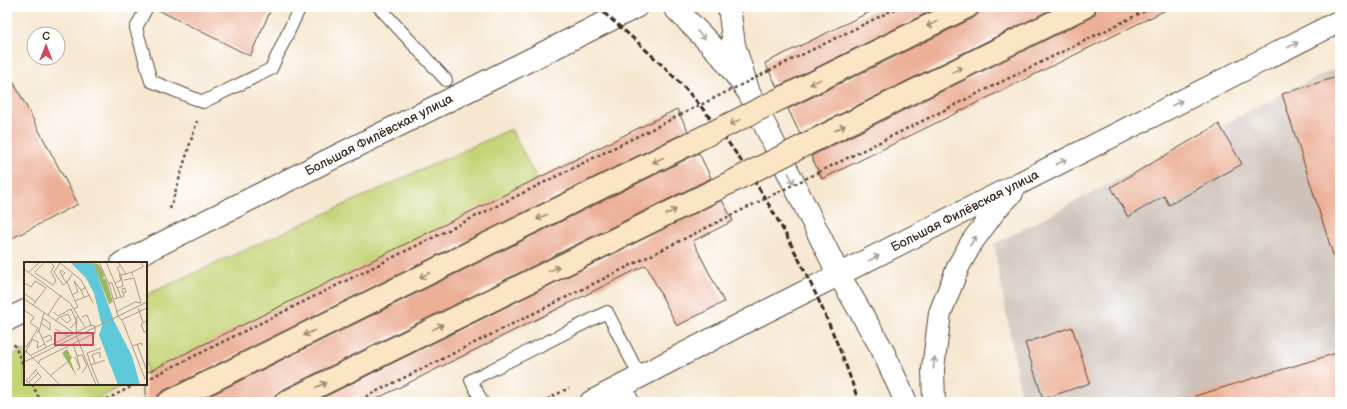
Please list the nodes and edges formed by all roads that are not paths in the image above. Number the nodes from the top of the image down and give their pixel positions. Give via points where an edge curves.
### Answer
1 (147, 7) edge
2 (300, 7) edge
3 (379, 7) edge
4 (636, 7) edge
5 (674, 7) edge
6 (729, 7) edge
7 (967, 7) edge
8 (1084, 7) edge
9 (1340, 20) edge
10 (446, 80) dead end
11 (749, 93) junction
12 (1026, 180) junction
13 (124, 262) edge
14 (839, 275) junction
15 (24, 312) edge
16 (7, 320) edge
17 (633, 388) edge
18 (169, 402) edge
19 (286, 402) edge
20 (482, 402) edge
21 (591, 402) edge
22 (906, 402) edge
23 (934, 402) edge

1 - 2 lane via 136,28 151,81 202,102 270,69
3 - 10 lane
4 - 13 street, Большая Филёвская улица
5 -> 11 street via 720,54
6 - 11 street via 734,45
7 -> 18 main road, bridge
19 -> 8 main road, bridge
12 -> 9 street, Большая Филёвская улица
11 -> 14 street
14 -> 12 street, Большая Филёвская улица
23 -> 12 street via 934,369 940,314 959,265 997,208
14 - 17 street, Большая Филёвская улица
14 - 22 street via 882,349
15 - 16 street
17 - 20 lane via 607,312 471,380
17 - 21 street, Большая Филёвская улица

